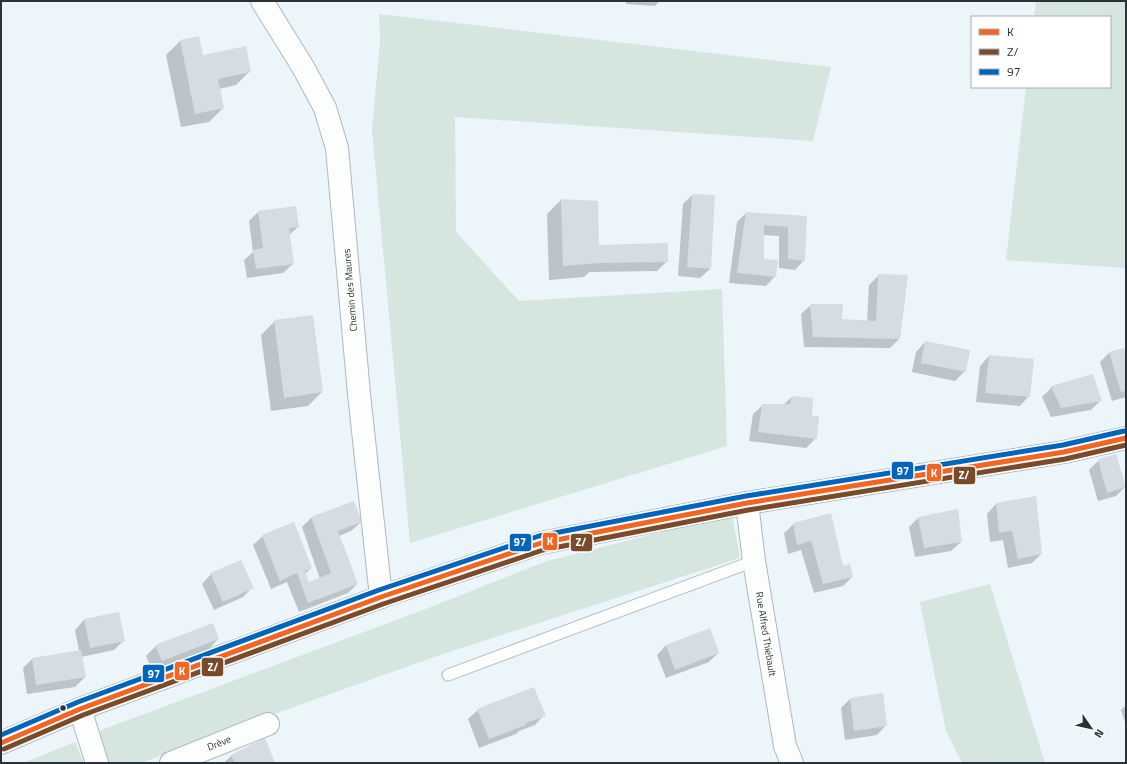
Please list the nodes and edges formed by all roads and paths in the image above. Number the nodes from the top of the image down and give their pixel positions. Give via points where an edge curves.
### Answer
1 (262, 1) edge
2 (1126, 438) edge
3 (747, 503) junction
4 (754, 561) junction
5 (381, 597) junction
6 (448, 675) dead end
7 (80, 709) junction
8 (268, 724) dead end
9 (1, 743) edge
10 (97, 763) edge
11 (171, 763) edge
12 (792, 763) edge

1 - 5 street, Chemin des Maures via 325,108 337,148
2 - 3 street via 1064,452
3 - 4 street, Rue Alfred Thiebault
3 - 5 street via 540,544
4 - 6 lane
4 - 12 street, Rue Alfred Thiebault via 785,746
5 - 7 street
7 - 9 street
7 - 10 street
8 - 11 street, Drève

